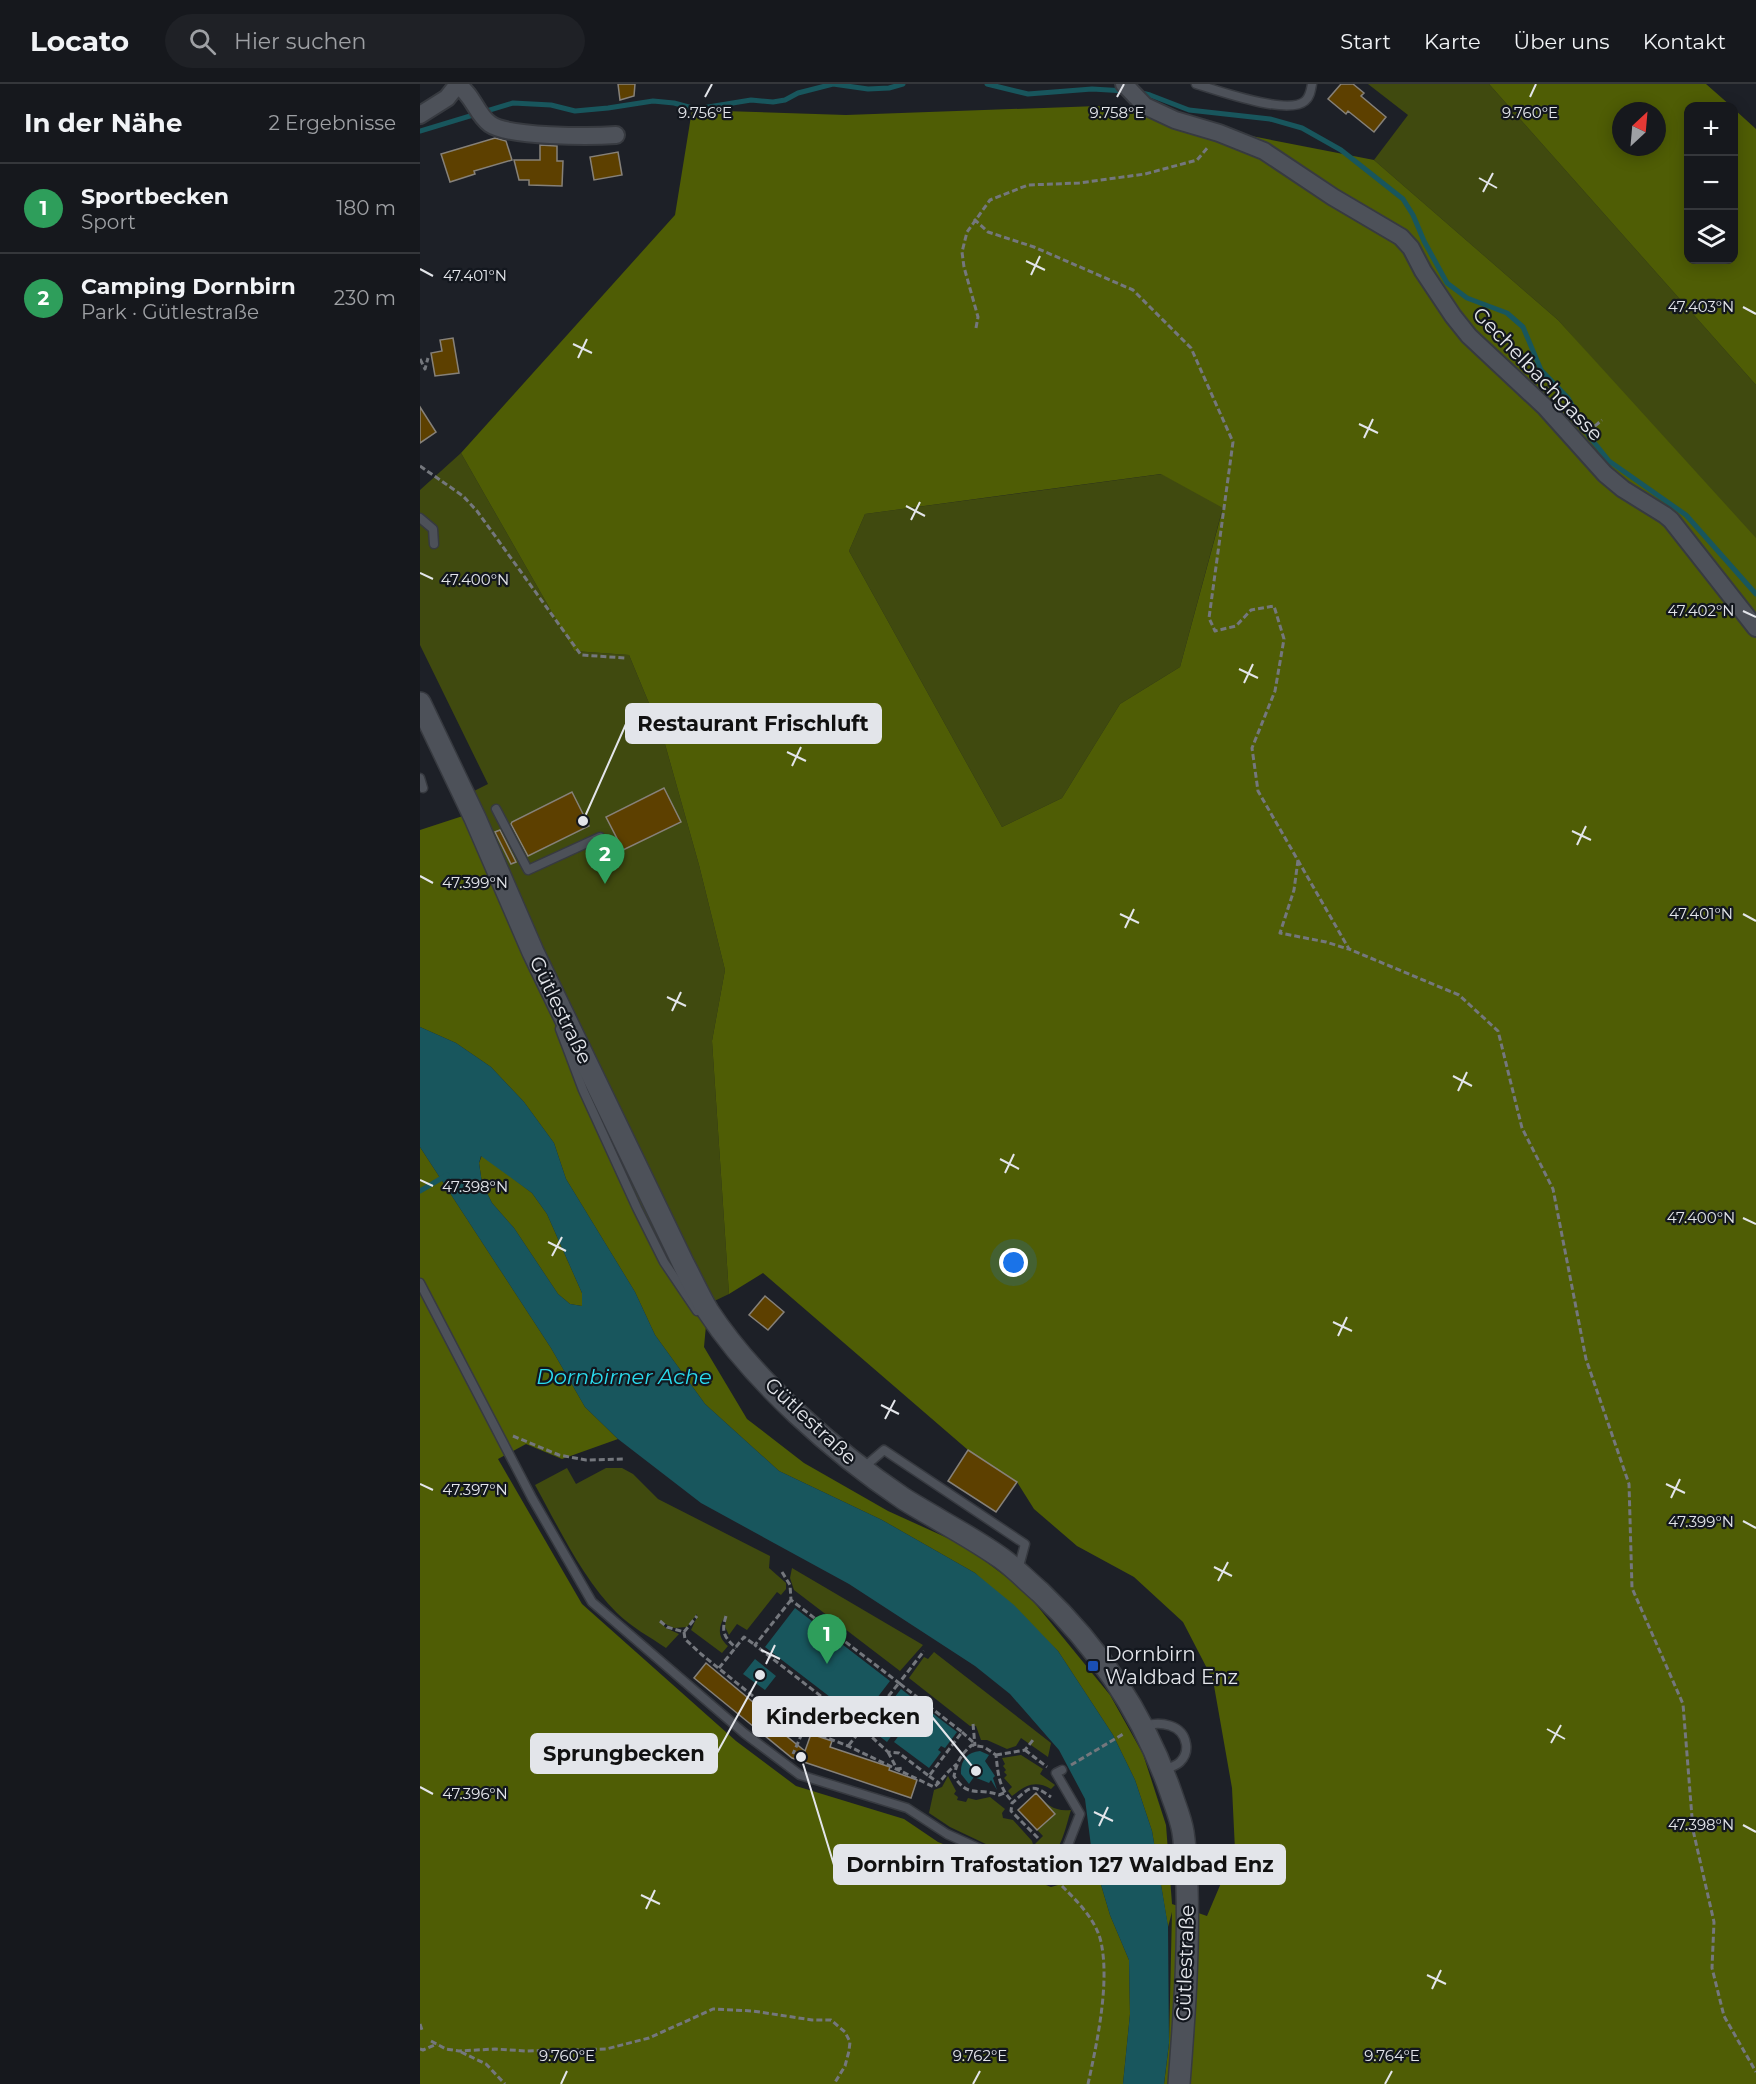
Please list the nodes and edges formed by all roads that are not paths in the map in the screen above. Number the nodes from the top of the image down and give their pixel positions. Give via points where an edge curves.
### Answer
1 (458, 84) edge
2 (1124, 84) edge
3 (1196, 84) edge
4 (1312, 84) edge
5 (420, 115) edge
6 (616, 135) dead end
7 (420, 518) edge
8 (435, 544) dead end
9 (1756, 628) edge
10 (420, 703) edge
11 (420, 778) edge
12 (423, 788) dead end
13 (496, 809) dead end
14 (600, 837) dead end
15 (420, 1283) edge
16 (862, 1468) junction
17 (1017, 1571) junction
18 (1134, 1730) junction
19 (1062, 1770) road end
20 (1163, 1770) junction
21 (1179, 2084) edge

1 - 5 street via 447,98
1 - 6 street via 492,126 593,137
2 - 9 street, Gechelbachgasse via 1146,106 1175,120 1264,151 1401,237 1469,336 1545,407 1605,474 1665,515 1681,531
3 - 4 lane via 1264,104 1297,106 1305,102
7 - 8 lane via 433,529
10 - 16 street, Gütlestraße via 558,1004 708,1310 779,1395
11 - 12 lane
13 - 14 lane via 528,870
15 - 19 lane via 532,1498 592,1602 788,1767 800,1776 907,1808 947,1834 1055,1878 1080,1814 1056,1773
16 - 17 street, Gütlestraße
16 - 17 lane via 884,1450 1011,1534 1026,1544
17 - 18 street, Gütlestraße via 1101,1660 1123,1690
18 - 20 street, Gütlestraße
18 - 20 lane via 1156,1723 1182,1733 1185,1756 1180,1763
20 - 21 street, Gütlestraße via 1183,1831 1186,1857 1188,1928

